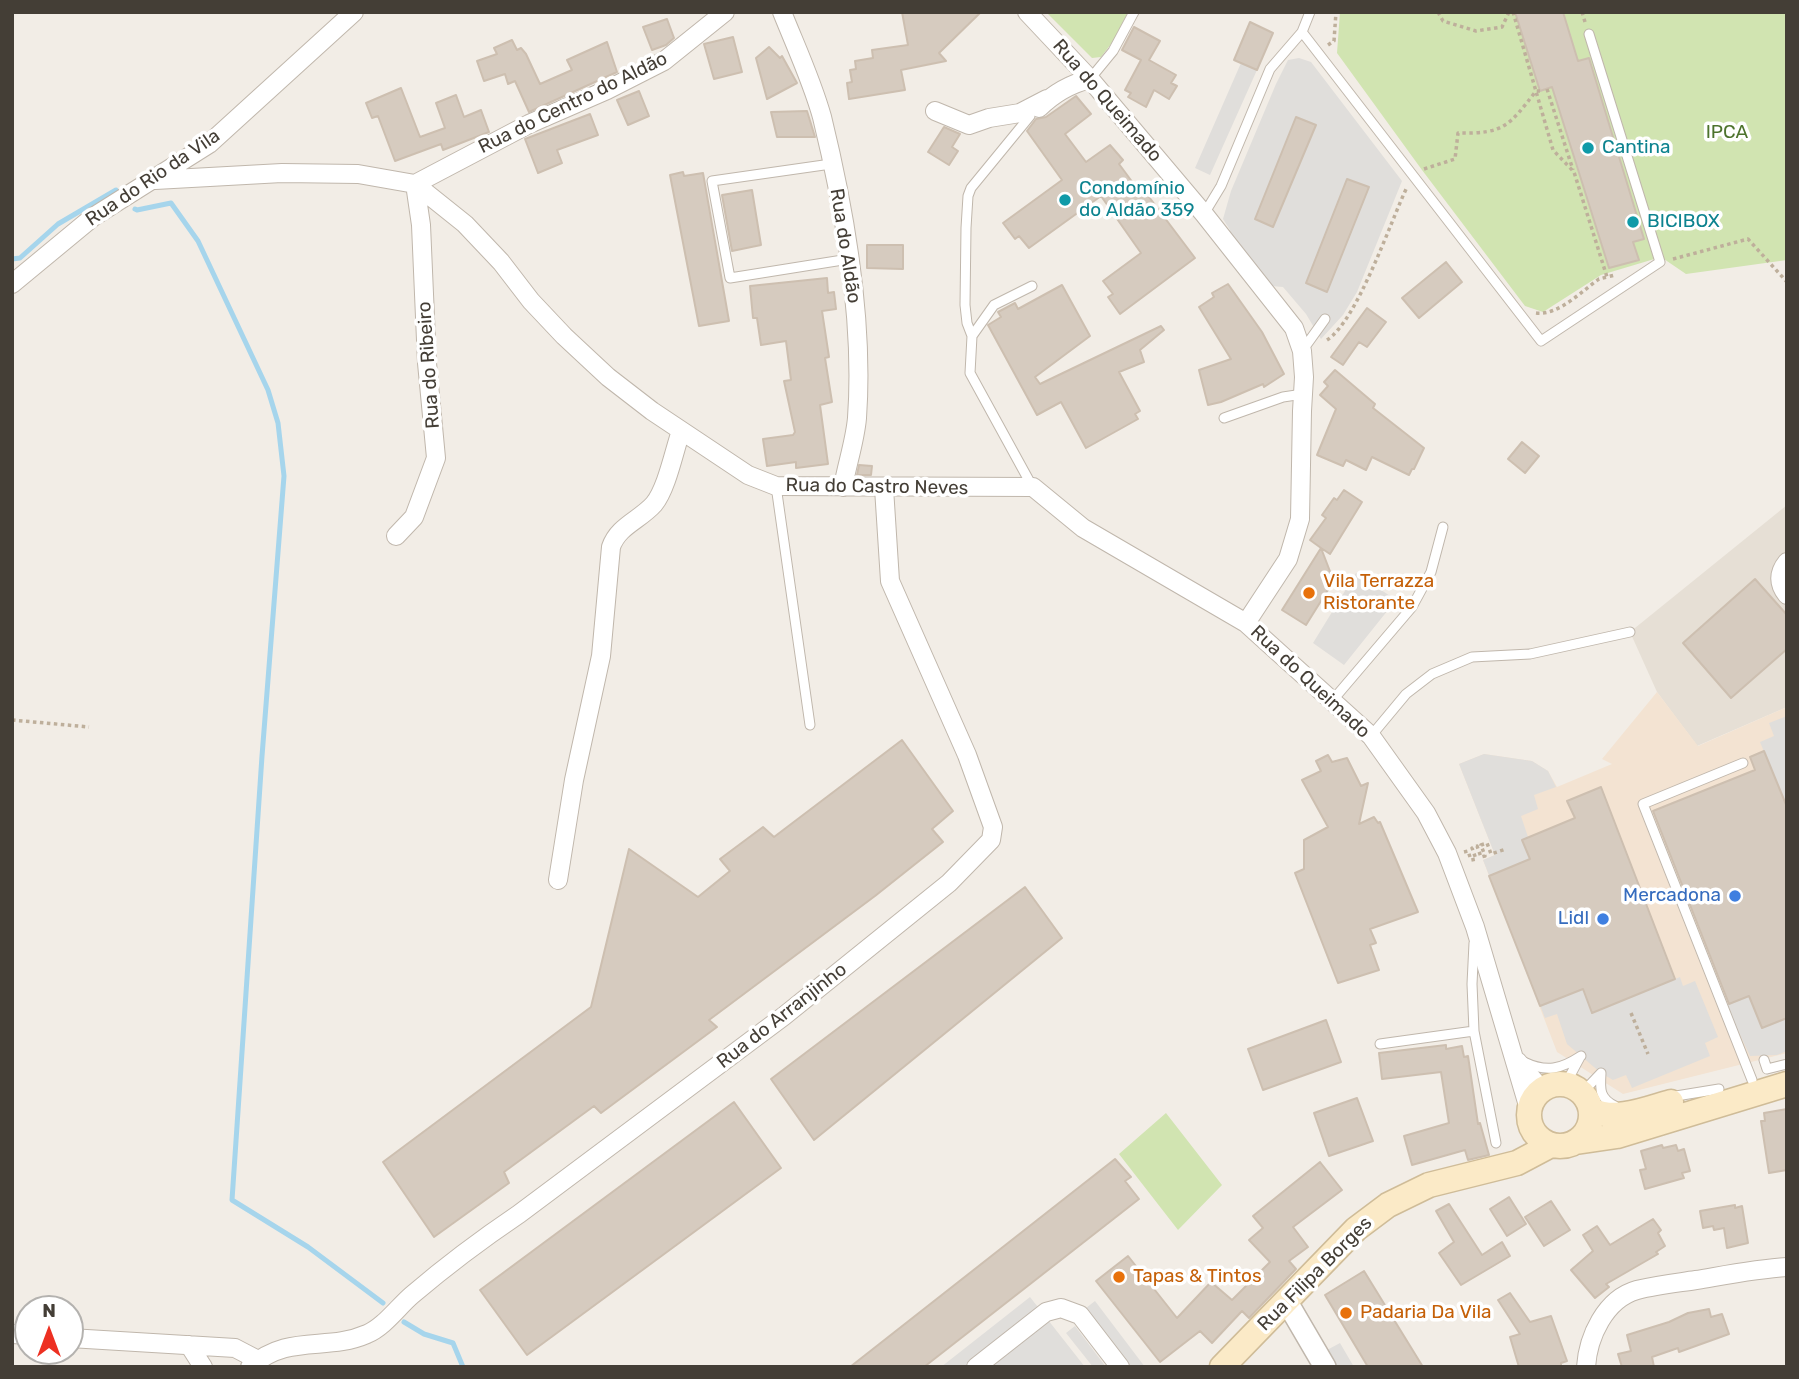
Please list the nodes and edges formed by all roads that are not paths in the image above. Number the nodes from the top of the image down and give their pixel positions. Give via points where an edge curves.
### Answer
1 (354, 12) edge
2 (725, 12) edge
3 (782, 12) edge
4 (1027, 12) edge
5 (1134, 12) edge
6 (1310, 12) edge
7 (1302, 32) junction
8 (1589, 34) dead end
9 (1090, 79) junction
10 (1047, 99) junction
11 (935, 111) dead end
12 (1030, 116) joint
13 (831, 164) junction
14 (155, 180) junction
15 (415, 184) junction
16 (1204, 214) junction
17 (849, 259) junction
18 (12, 284) edge
19 (1032, 286) dead end
20 (1325, 319) dead end
21 (972, 336) junction
22 (1308, 344) junction
23 (1302, 403) junction
24 (1224, 418) dead end
25 (681, 430) junction
26 (776, 486) junction
27 (843, 486) junction
28 (1033, 487) junction
29 (884, 488) junction
30 (1443, 527) dead end
31 (396, 536) dead end
32 (1787, 562) edge
33 (1787, 595) edge
34 (1245, 623) junction
35 (1630, 632) dead end
36 (1332, 701) junction
37 (810, 725) dead end
38 (1371, 736) junction
39 (1743, 763) dead end
40 (558, 880) dead end
41 (1475, 927) junction
42 (1474, 1031) junction
43 (1380, 1044) dead end
44 (1513, 1056) junction
45 (1787, 1064) edge
46 (1767, 1070) edge
47 (1787, 1084) edge
48 (1718, 1089) junction
49 (1556, 1101) junction
50 (1576, 1142) junction
51 (1496, 1143) dead end
52 (1551, 1145) junction
53 (1496, 1168) junction
54 (1787, 1267) edge
55 (1286, 1302) junction
56 (84, 1339) edge
57 (189, 1346) junction
58 (254, 1363) edge
59 (203, 1367) edge
60 (976, 1367) edge
61 (1120, 1367) edge
62 (1222, 1367) edge
63 (1325, 1367) edge
64 (1586, 1367) edge

1 - 14 street, Rua do Rio da Vila via 209,144
2 - 15 street, Rua do Centro do Aldão via 664,61
3 - 13 street, Rua do Aldão via 811,85
4 - 9 street, Rua do Queimado
5 - 9 lane via 1113,51
6 - 7 lane
7 - 8 lane via 1541,341 1660,262
7 - 16 lane via 1274,71
9 - 10 street
9 - 16 street, Rua do Queimado
10 - 11 street via 1020,113 969,125
10 - 12 street
12 - 21 lane via 977,178 968,196 965,305
13 - 17 street, Rua do Aldão
13 - 17 lane via 712,181 730,278
14 - 15 street via 295,173 358,174
14 - 18 street, Rua do Rio da Vila via 93,217
15 - 25 street, Rua do Castro Neves via 465,224 564,337 608,377
15 - 31 street, Rua do Ribeiro via 436,458 414,517
16 - 22 street, Rua do Queimado
17 - 27 street, Rua do Aldão via 859,368 856,422
19 - 21 lane via 994,305
20 - 22 lane
21 - 28 lane via 970,373
22 - 23 street, Rua do Queimado
23 - 24 lane via 1283,397
23 - 34 street, Rua do Queimado via 1300,519 1288,559
25 - 26 street, Rua do Castro Neves via 748,475
25 - 40 street via 654,504 615,535 611,547 601,656
26 - 27 street, Rua do Castro Neves
26 - 37 lane
27 - 29 street, Rua do Castro Neves
28 - 29 street, Rua do Castro Neves
28 - 34 street via 1083,528
29 - 58 street, Rua do Arranjinho via 890,581 967,755 993,827 991,839 949,883 784,1016 483,1238 368,1334 276,1349
30 - 36 lane via 1431,572 1412,607
32 - 33 street via 1779,579
34 - 36 street, Rua do Queimado
35 - 38 lane via 1530,654 1472,657 1432,674 1406,694
36 - 38 street, Rua do Queimado
38 - 41 street, Rua do Queimado via 1426,813
39 - 46 lane via 1643,804
41 - 42 lane
41 - 44 street, Rua do Queimado
42 - 43 lane
42 - 51 lane
44 - 49 street, Rua do Queimado
44 - 49 lane via 1547,1070 1581,1056
45 - 46 lane
46 - 48 main road
47 - 50 main road via 1617,1136
48 - 49 main road via 1622,1115 1599,1114
48 - 49 lane via 1616,1106 1600,1093 1601,1073
49 - 50 main road via 1588,1129
49 - 52 main road via 1536,1135
49 - 53 main road
50 - 52 main road
52 - 53 main road, Rua Filipa Borges
53 - 55 main road, Rua Filipa Borges via 1429,1185 1388,1205 1356,1229
54 - 64 street via 1634,1290 1606,1312 1594,1332
55 - 62 main road, Rua Filipa Borges
55 - 63 street
56 - 57 street
57 - 58 street via 235,1348
57 - 59 street
60 - 61 street via 1046,1312 1061,1308 1080,1315

